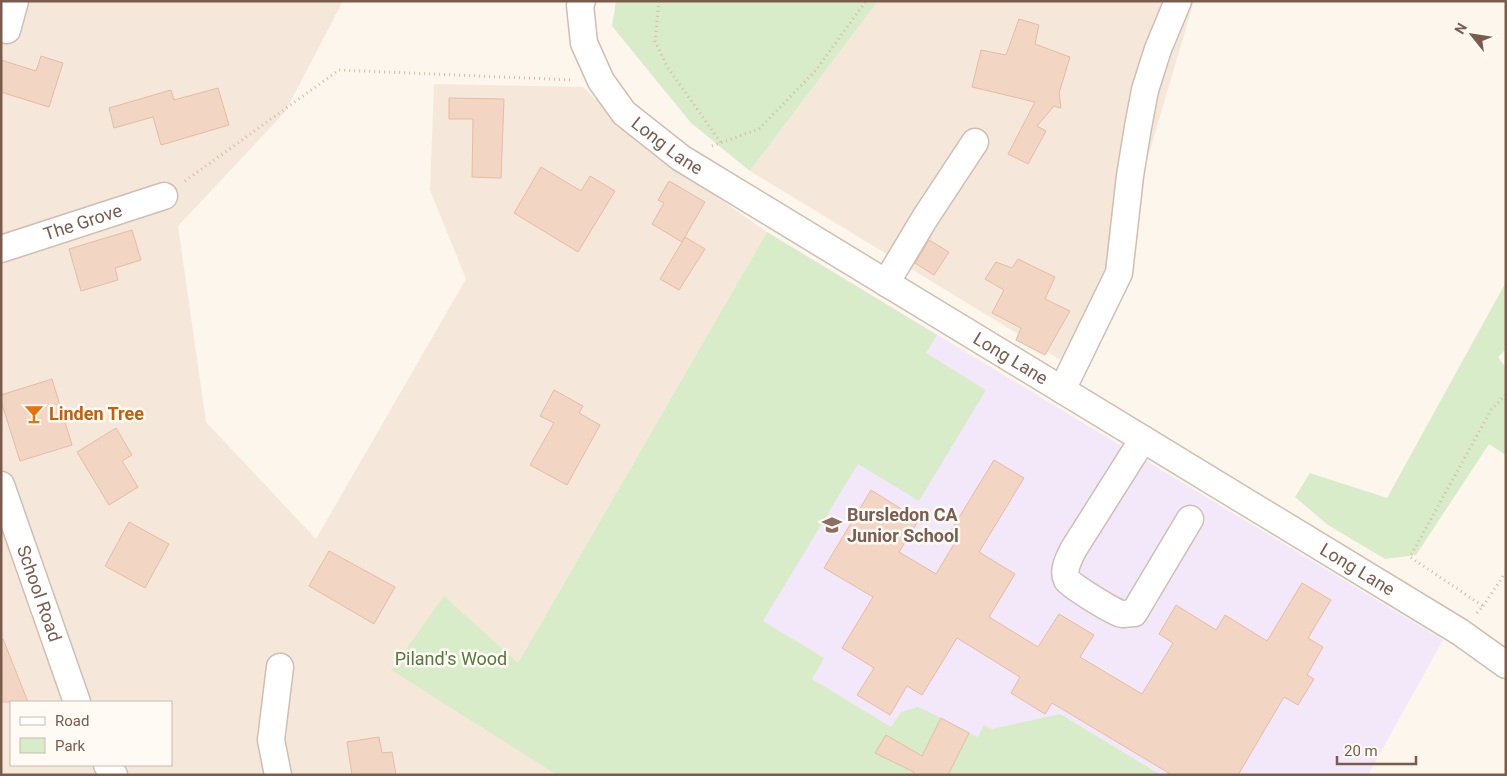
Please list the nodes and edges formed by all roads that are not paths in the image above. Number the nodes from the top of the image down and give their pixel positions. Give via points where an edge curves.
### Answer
1 (15, 1) edge
2 (582, 1) edge
3 (1178, 1) edge
4 (7, 30) dead end
5 (975, 142) dead end
6 (164, 196) road end
7 (1, 249) edge
8 (886, 283) junction
9 (1062, 390) junction
10 (1142, 439) junction
11 (1, 484) edge
12 (1190, 520) dead end
13 (1506, 665) edge
14 (280, 668) dead end
15 (77, 701) edge
16 (278, 775) edge

1 - 4 street
2 - 8 street, Long Lane via 584,43 601,81 624,113 681,158
3 - 9 street via 1145,90 1130,176 1120,273
5 - 8 street
6 - 7 street, The Grove
8 - 9 street, Long Lane
9 - 10 street, Long Lane
10 - 12 street via 1073,550 1065,568 1067,580 1112,610 1122,614 1134,612
10 - 13 street, Long Lane via 1460,632
11 - 15 street, School Road
14 - 16 street via 271,740

